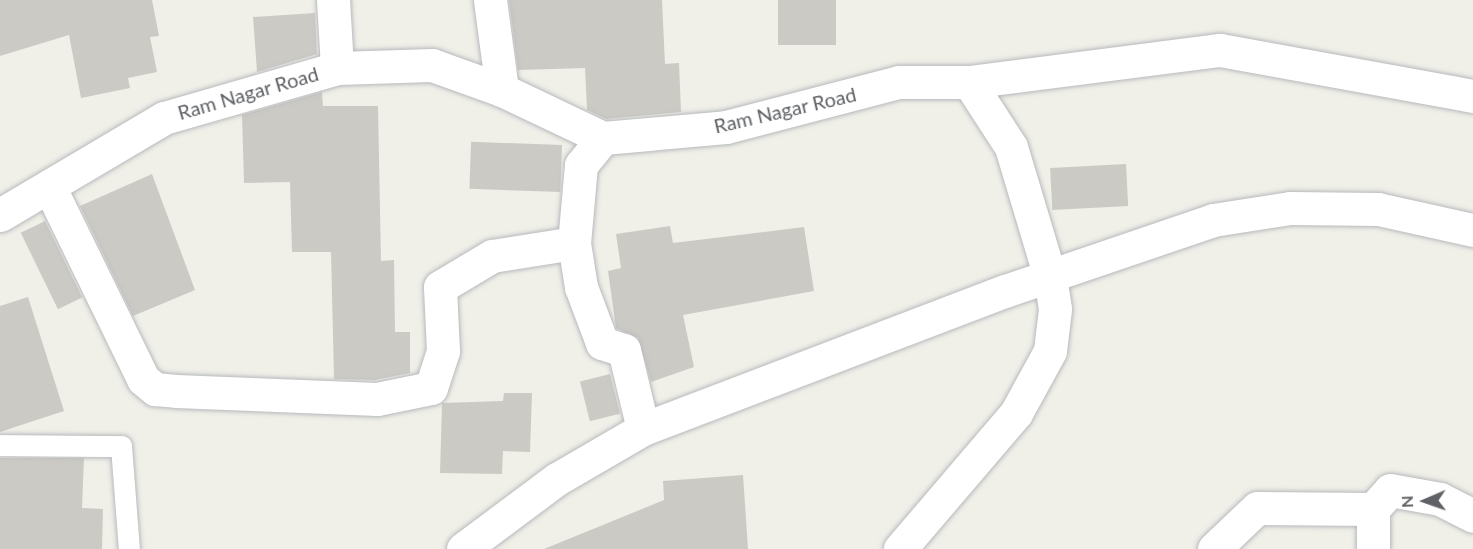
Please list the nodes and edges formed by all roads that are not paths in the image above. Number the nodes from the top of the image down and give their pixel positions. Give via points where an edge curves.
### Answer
1 (333, 0) edge
2 (490, 0) edge
3 (337, 68) junction
4 (969, 82) junction
5 (502, 90) junction
6 (1473, 96) edge
7 (603, 138) junction
8 (49, 186) junction
9 (0, 215) edge
10 (1473, 230) edge
11 (574, 243) junction
12 (1050, 277) junction
13 (643, 429) junction
14 (0, 445) edge
15 (1373, 509) junction
16 (1473, 516) edge
17 (129, 549) edge
18 (463, 549) edge
19 (900, 549) edge
20 (1215, 549) edge
21 (1373, 549) edge

1 - 3 street
2 - 5 street
3 - 5 street, Ram Nagar Road via 432,65
3 - 8 street, Ram Nagar Road via 164,118
4 - 6 street, Ram Nagar Road via 1220,50
4 - 7 street, Ram Nagar Road via 899,82 726,128
4 - 12 street via 1011,147
5 - 7 street, Ram Nagar Road
7 - 11 street via 581,165
8 - 9 street, Ram Nagar Road
8 - 11 street via 143,379 155,389 377,399 431,388 443,351 440,288 492,256
10 - 12 street via 1378,209 1290,208 1213,220
11 - 13 street via 581,287 602,343 624,350
12 - 13 street
12 - 19 street via 1055,309 1050,351 1016,413
13 - 18 street via 557,479
14 - 17 lane via 121,446
15 - 16 street via 1390,490 1440,500
15 - 20 street via 1257,508
15 - 21 street

